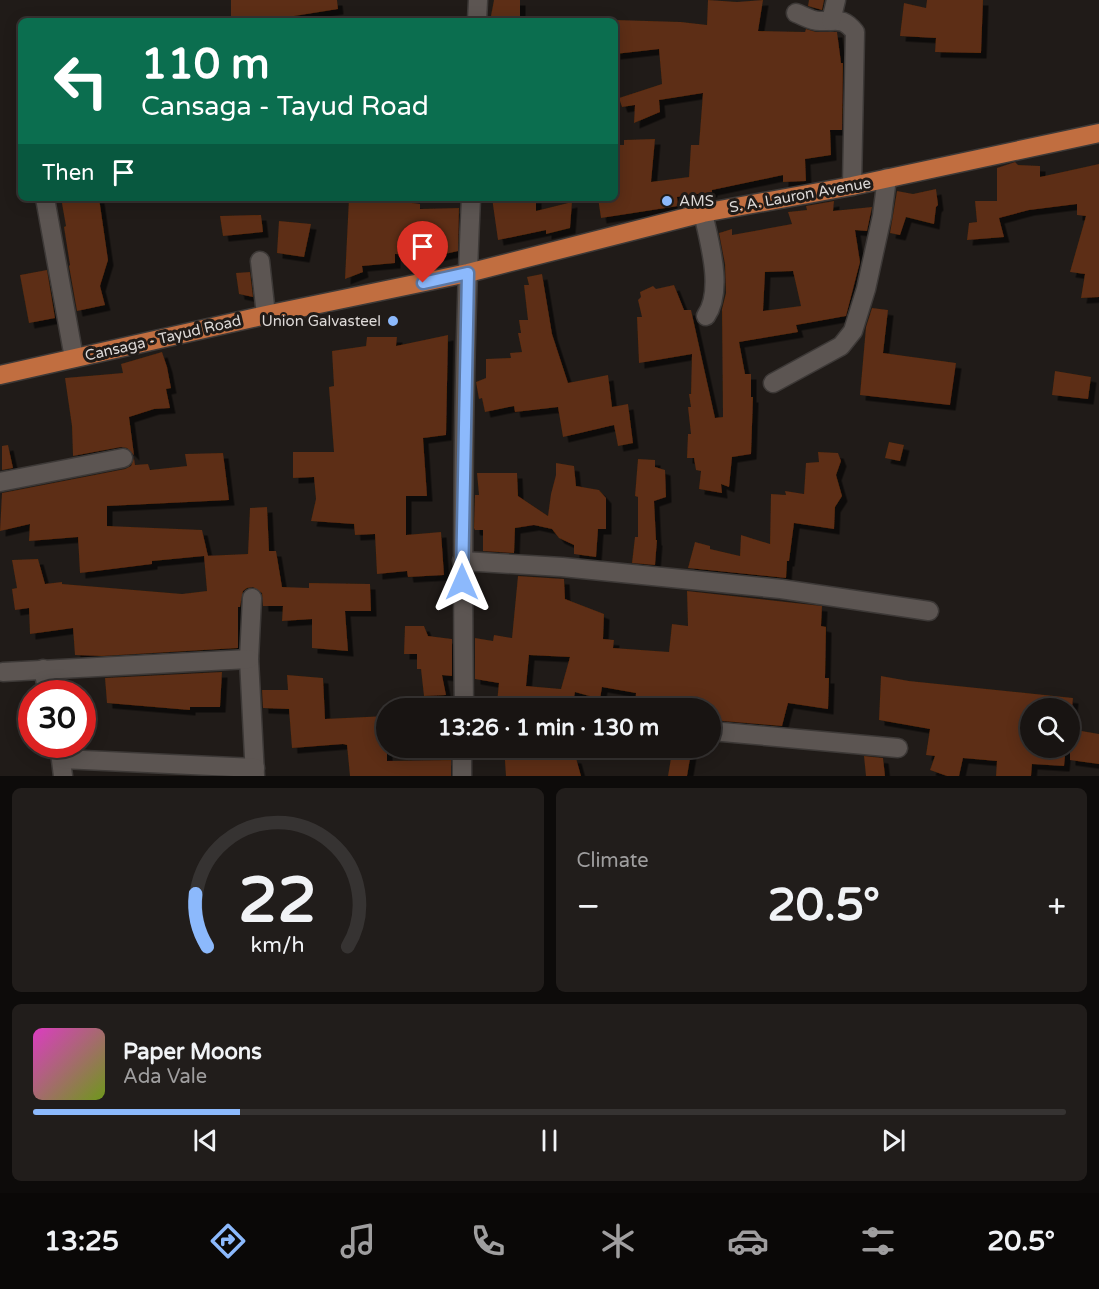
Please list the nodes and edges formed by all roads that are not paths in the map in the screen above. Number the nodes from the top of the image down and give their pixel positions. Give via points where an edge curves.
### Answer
1 (478, 0) edge
2 (836, 0) edge
3 (796, 13) dead end
4 (477, 18) edge
5 (831, 21) junction
6 (1099, 133) edge
7 (887, 178) junction
8 (852, 186) junction
9 (46, 201) edge
10 (471, 201) edge
11 (703, 213) junction
12 (260, 261) dead end
13 (468, 273) junction
14 (266, 315) junction
15 (706, 316) dead end
16 (74, 358) junction
17 (0, 375) edge
18 (773, 383) dead end
19 (123, 458) dead end
20 (0, 482) edge
21 (462, 561) junction
22 (252, 598) dead end
23 (929, 611) dead end
24 (249, 659) junction
25 (43, 669) junction
26 (3, 672) dead end
27 (45, 680) edge
28 (464, 698) edge
29 (721, 732) edge
30 (898, 748) dead end
31 (462, 758) edge
32 (61, 760) edge
33 (255, 772) edge
34 (462, 776) edge

1 - 4 street
2 - 5 street
3 - 5 street via 817,21
5 - 8 street via 848,23 855,32
6 - 7 highway, S. A. Lauron Avenue
7 - 8 highway, S. A. Lauron Avenue
7 - 18 street via 866,289 853,331 841,346
8 - 11 highway, S. A. Lauron Avenue
9 - 16 street
10 - 13 street
11 - 13 highway, S. A. Lauron Avenue
11 - 15 street via 713,262 714,296
12 - 14 street
13 - 14 highway, Cansaga - Tayud Road
13 - 21 street
14 - 16 highway, Cansaga - Tayud Road
16 - 17 highway, Cansaga - Tayud Road
19 - 20 street
21 - 23 street via 781,589
21 - 28 street
22 - 24 street
24 - 25 street
24 - 33 street
25 - 26 street
25 - 27 street
29 - 30 street
31 - 34 street
32 - 33 street

